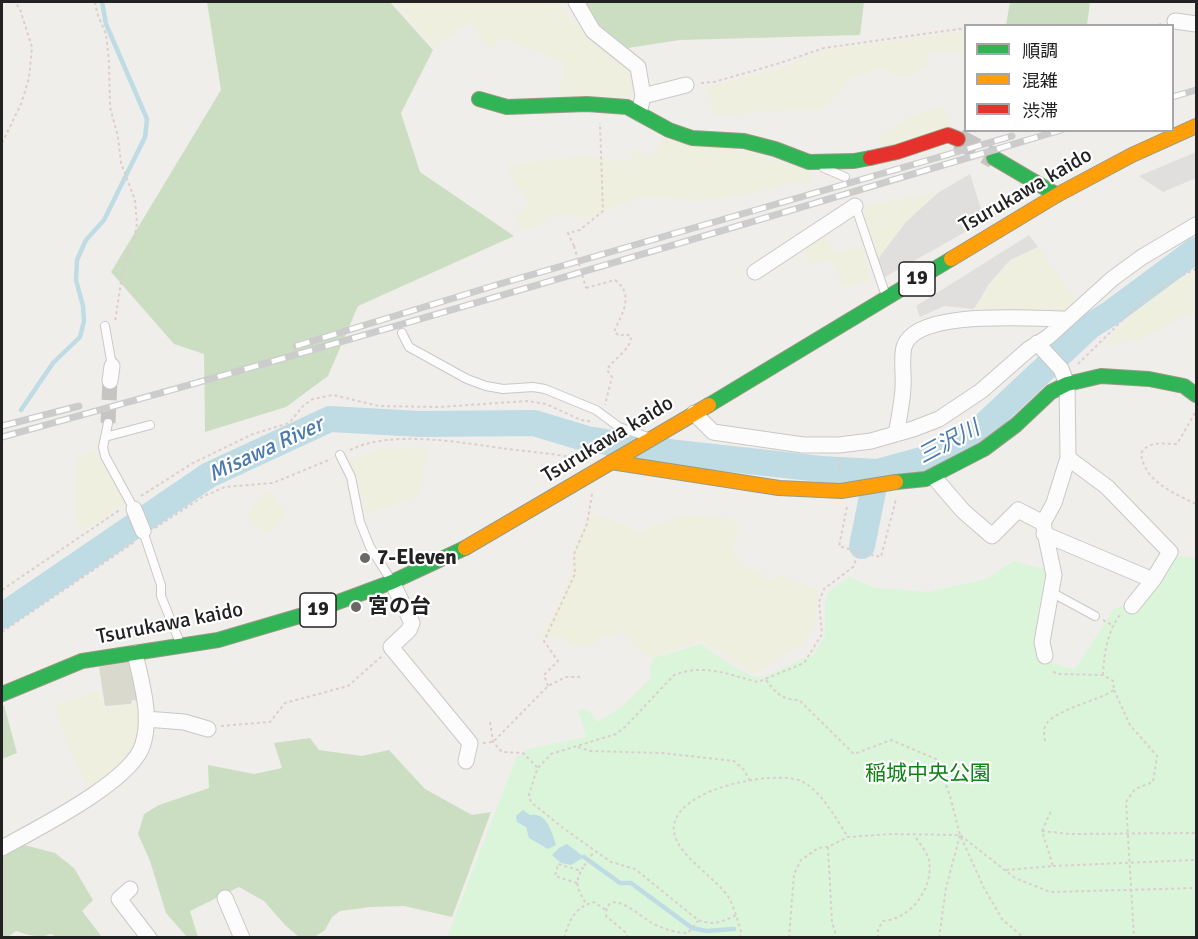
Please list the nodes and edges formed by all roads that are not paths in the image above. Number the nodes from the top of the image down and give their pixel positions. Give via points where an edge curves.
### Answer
1 (576, 2) edge
2 (1175, 21) dead end
3 (1197, 24) edge
4 (686, 85) road end
5 (643, 96) junction
6 (479, 99) dead end
7 (639, 113) junction
8 (1197, 126) edge
9 (958, 139) tunnel mouth
10 (993, 158) tunnel mouth
11 (809, 162) junction
12 (845, 177) dead end
13 (1057, 195) junction
14 (854, 203) joint
15 (1197, 225) edge
16 (755, 272) dead end
17 (886, 298) junction
18 (1068, 319) junction
19 (105, 326) dead end
20 (402, 333) dead end
21 (1040, 347) junction
22 (111, 373) tunnel mouth
23 (1065, 376) junction
24 (1192, 386) edge
25 (694, 413) junction
26 (108, 423) tunnel mouth
27 (150, 425) dead end
28 (896, 434) junction
29 (105, 437) junction
30 (648, 441) junction
31 (340, 455) road end
32 (1068, 458) junction
33 (609, 463) junction
34 (933, 476) junction
35 (133, 505) joint
36 (1044, 528) junction
37 (144, 533) joint
38 (1153, 580) junction
39 (392, 582) junction
40 (1051, 591) junction
41 (1132, 606) road end
42 (1095, 616) dead end
43 (182, 647) junction
44 (135, 653) junction
45 (1045, 657) road end
46 (2, 694) edge
47 (146, 719) junction
48 (208, 729) road end
49 (466, 761) dead end
50 (2, 848) edge
51 (130, 890) dead end
52 (225, 898) dead end
53 (149, 938) edge
54 (242, 938) edge

1 - 5 street via 593,31 638,67
2 - 3 street
4 - 5 street
5 - 7 street
6 - 7 main road via 507,106 627,107
7 - 11 main road via 692,138 744,141
8 - 13 main road, Tsurukawa kaido / 19
9 - 11 main road via 948,135 854,161
10 - 13 main road
11 - 12 lane
13 - 17 main road, Tsurukawa kaido / 19
14 - 16 street
14 - 17 lane
15 - 18 street via 1142,257
17 - 25 main road, Tsurukawa kaido / 19
18 - 21 street
18 - 28 street via 952,319 914,333 904,346 903,391
19 - 22 lane
20 - 30 lane via 409,348 467,379 503,389 545,389 602,414 619,428
21 - 23 street
21 - 28 street via 939,419
23 - 24 main road via 1149,379
23 - 32 street
23 - 34 main road via 984,449
25 - 28 street via 713,432 803,445 839,445
25 - 30 main road, Tsurukawa kaido / 19
26 - 29 lane
27 - 29 lane
29 - 35 lane via 105,456
30 - 33 main road, Tsurukawa kaido / 19
31 - 39 lane via 351,477 360,522 370,547
32 - 36 street
32 - 38 street via 1107,487 1170,552
33 - 34 main road via 779,488 853,491
33 - 39 main road, Tsurukawa kaido / 19 via 451,556
34 - 36 street via 963,511 992,536 1018,510
35 - 37 street
36 - 38 street
36 - 40 street via 1053,567
37 - 43 lane via 161,596
38 - 41 street
39 - 43 main road, Tsurukawa kaido / 19 via 303,615
39 - 49 street via 412,623 391,647 471,743
40 - 42 lane
40 - 45 street via 1042,642
43 - 44 main road, Tsurukawa kaido / 19
44 - 46 main road, Tsurukawa kaido / 19 via 82,661
44 - 47 street
47 - 48 street via 184,722
47 - 50 street via 143,746 123,771 47,824
51 - 53 street via 119,898
52 - 54 street

